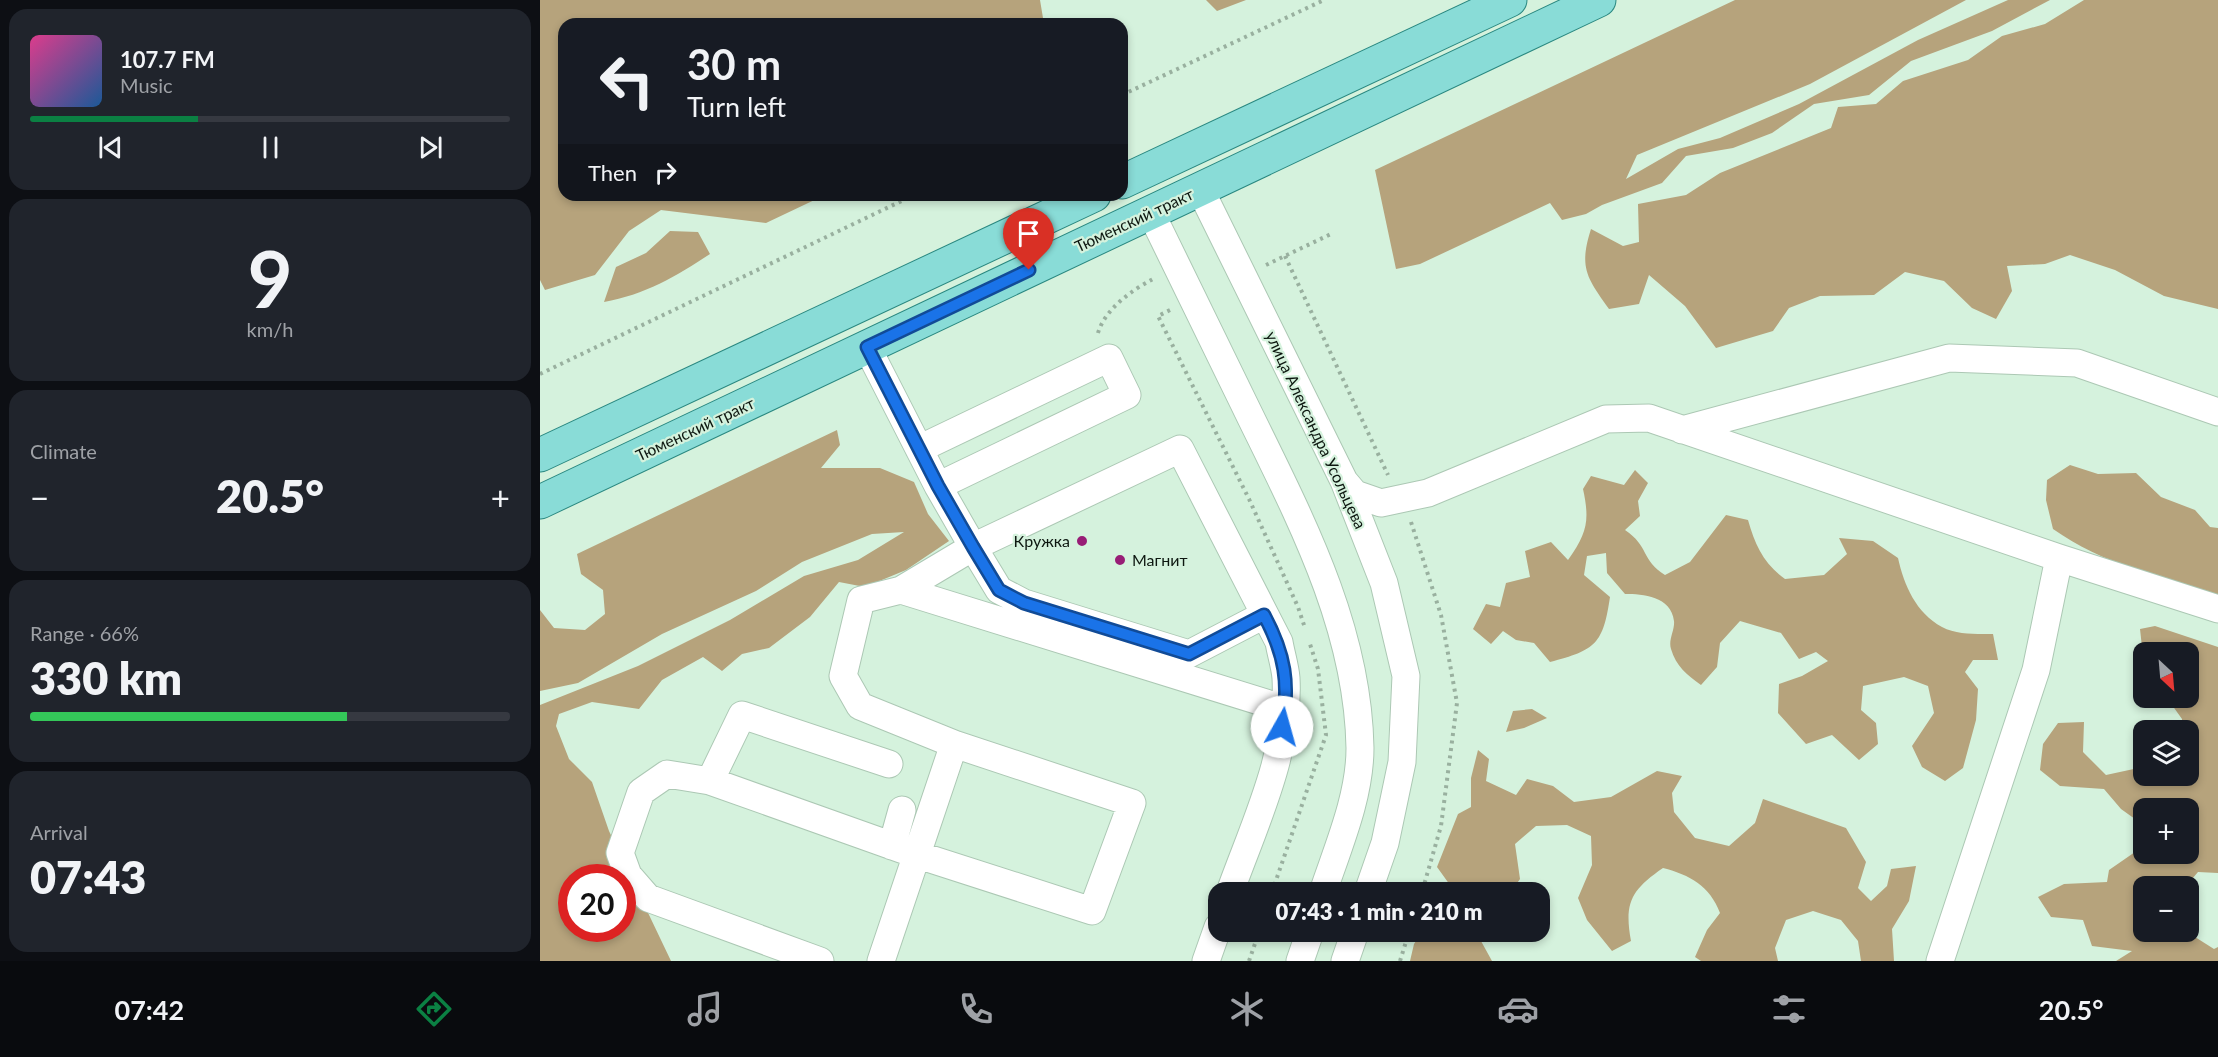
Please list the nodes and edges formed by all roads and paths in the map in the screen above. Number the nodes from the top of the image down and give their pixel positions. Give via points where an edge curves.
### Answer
1 (1324, 0) edge
2 (1510, 0) edge
3 (1599, 0) edge
4 (1128, 92) edge
5 (1128, 179) edge
6 (1200, 189) junction
7 (901, 201) edge
8 (1081, 201) edge
9 (1150, 213) junction
10 (1178, 268) junction
11 (867, 347) junction
12 (1091, 366) junction
13 (540, 374) edge
14 (2218, 412) edge
15 (1682, 430) junction
16 (919, 449) junction
17 (540, 455) edge
18 (1344, 481) junction
19 (938, 486) junction
20 (540, 502) edge
21 (973, 547) junction
22 (2059, 558) junction
23 (901, 590) junction
24 (2218, 609) edge
25 (1264, 615) junction
26 (1285, 709) junction
27 (954, 744) junction
28 (889, 764) dead end
29 (710, 781) junction
30 (902, 810) dead end
31 (892, 846) junction
32 (918, 855) junction
33 (1234, 882) edge
34 (1326, 882) edge
35 (1371, 882) edge
36 (1213, 942) edge
37 (1256, 942) edge
38 (1307, 942) edge
39 (1352, 942) edge
40 (1406, 942) edge
41 (820, 961) edge
42 (881, 961) edge
43 (1206, 961) edge
44 (1249, 961) edge
45 (1300, 961) edge
46 (1345, 961) edge
47 (1400, 961) edge
48 (1940, 961) edge

1 - 4 path
2 - 5 main road
3 - 6 main road, Тюменский тракт
6 - 9 main road, Тюменский тракт
6 - 18 street, улица Александра Усольцева
7 - 13 path
8 - 17 main road
9 - 10 street
9 - 11 main road, Тюменский тракт
10 - 12 path via 1132,290 1101,325
10 - 34 street via 1284,484 1326,578 1347,645 1360,750 1351,808
11 - 16 street
11 - 20 main road, Тюменский тракт
12 - 16 street
12 - 19 street via 1109,358 1127,395
14 - 15 street via 2077,363 1949,358
15 - 18 street via 1649,418 1606,419 1428,493 1381,503 1355,494
15 - 22 street
16 - 19 street
18 - 35 street, улица Александра Усольцева via 1384,583 1406,676 1402,762 1385,843
19 - 21 street
21 - 23 street
21 - 25 street via 999,590 1024,603 1189,654
21 - 25 street via 1180,450
22 - 24 street
22 - 48 street via 2036,670
23 - 26 street
23 - 27 street via 861,600 843,676 860,706
25 - 26 street via 1279,642 1286,677
26 - 33 street via 1275,764
27 - 32 street
27 - 32 street via 1132,803 1092,911
28 - 29 street via 742,716
29 - 31 street
29 - 41 street via 667,774 641,792 620,853 628,875 648,898
30 - 31 street
31 - 32 street
32 - 42 street
36 - 43 street
37 - 44 path
38 - 45 street
39 - 46 street
40 - 47 path

